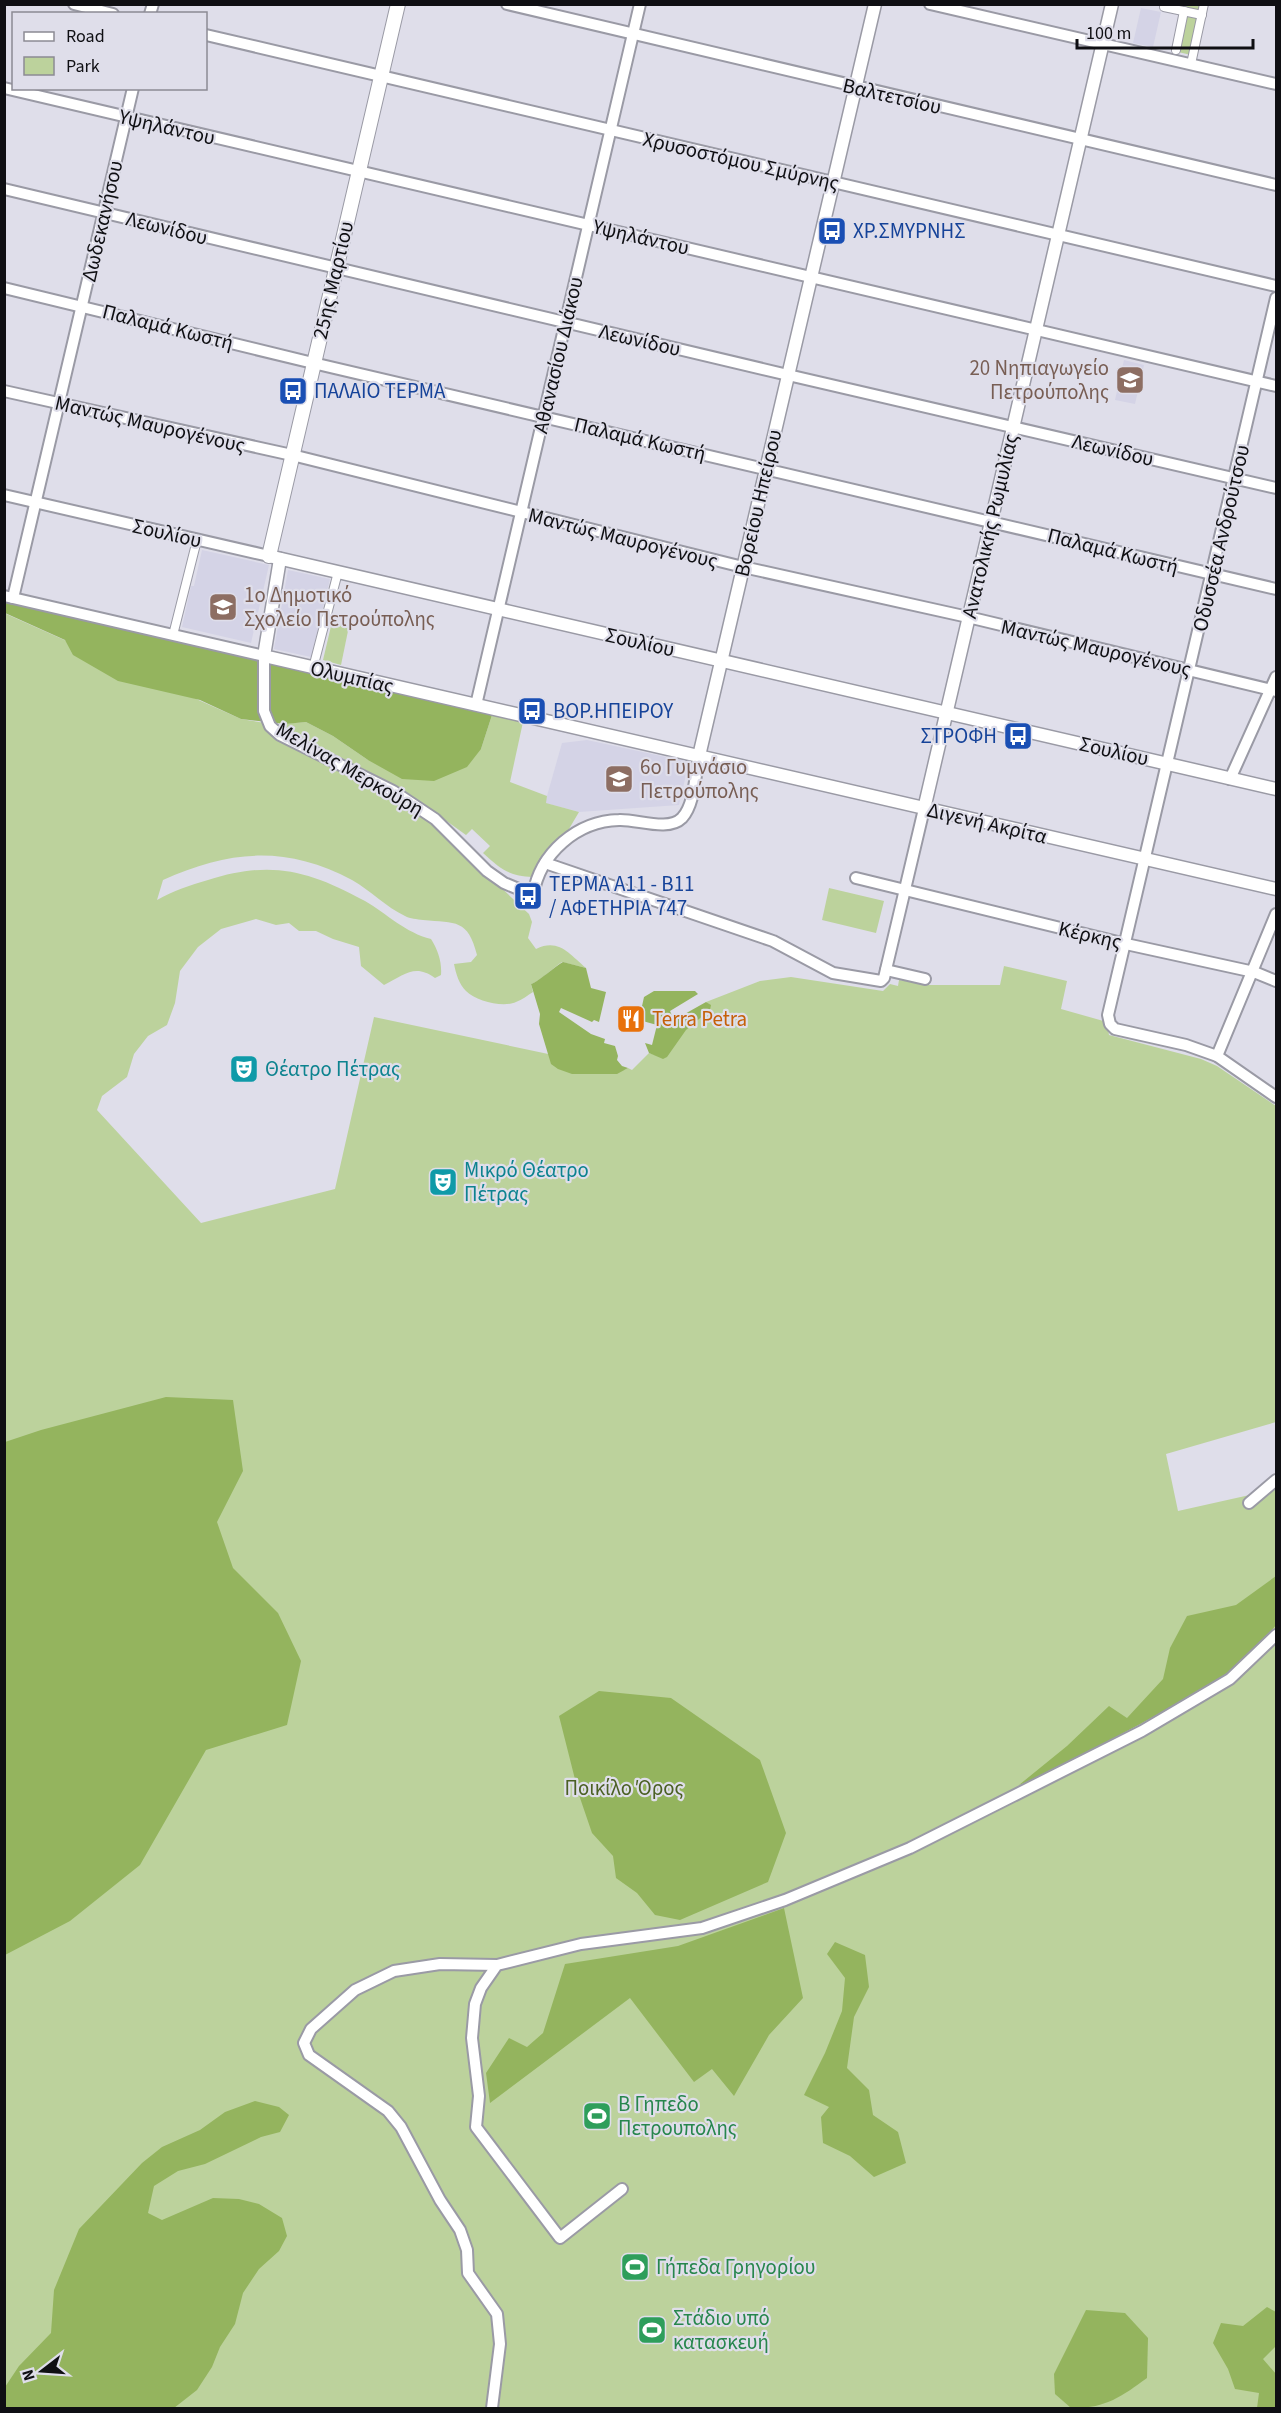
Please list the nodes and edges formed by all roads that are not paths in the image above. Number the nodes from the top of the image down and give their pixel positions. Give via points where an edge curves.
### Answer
1 (74, 4) edge
2 (398, 4) edge
3 (507, 4) edge
4 (640, 4) edge
5 (875, 4) edge
6 (930, 4) edge
7 (1112, 4) edge
8 (1165, 4) edge
9 (1204, 4) edge
10 (1184, 11) junction
11 (105, 12) edge
12 (1202, 15) junction
13 (633, 34) junction
14 (207, 35) edge
15 (1103, 44) junction
16 (1176, 50) dead end
17 (1191, 64) junction
18 (381, 75) junction
19 (1276, 84) edge
20 (856, 87) junction
21 (12, 90) edge
22 (133, 90) edge
23 (126, 117) junction
24 (611, 130) junction
25 (1081, 140) junction
26 (359, 171) junction
27 (833, 183) junction
28 (1276, 185) edge
29 (4, 189) edge
30 (104, 212) junction
31 (588, 225) junction
32 (1058, 235) junction
33 (336, 268) junction
34 (811, 278) junction
35 (1276, 286) edge
36 (4, 288) edge
37 (1276, 298) edge
38 (82, 306) junction
39 (566, 322) junction
40 (1036, 331) junction
41 (313, 363) junction
42 (788, 375) junction
43 (1257, 382) junction
44 (1276, 386) edge
45 (4, 391) edge
46 (59, 404) junction
47 (543, 417) junction
48 (1013, 427) junction
49 (292, 455) junction
50 (766, 469) junction
51 (1235, 478) junction
52 (1276, 488) edge
53 (4, 495) edge
54 (36, 503) junction
55 (521, 514) junction
56 (991, 521) junction
57 (197, 540) junction
58 (275, 558) junction
59 (743, 567) junction
60 (338, 572) junction
61 (1213, 574) junction
62 (1276, 589) edge
63 (9, 597) edge
64 (498, 611) junction
65 (969, 617) junction
66 (173, 635) junction
67 (264, 656) junction
68 (721, 661) junction
69 (314, 668) junction
70 (1191, 670) junction
71 (1276, 677) edge
72 (1274, 691) edge
73 (476, 705) junction
74 (946, 712) junction
75 (699, 756) junction
76 (1168, 764) junction
77 (1230, 779) junction
78 (1276, 789) edge
79 (924, 809) junction
80 (1145, 860) junction
81 (544, 863) junction
82 (856, 878) dead end
83 (1276, 889) edge
84 (903, 891) junction
85 (533, 895) joint
86 (1276, 914) edge
87 (1126, 944) junction
88 (1254, 972) junction
89 (885, 974) junction
90 (925, 979) dead end
91 (1276, 981) edge
92 (1217, 1056) junction
93 (1276, 1097) edge
94 (1276, 1480) edge
95 (1249, 1503) dead end
96 (1276, 1635) edge
97 (497, 1965) junction
98 (622, 2189) dead end
99 (492, 2409) edge

1 - 11 street
2 - 18 main road, 25ης Μαρτίου
3 - 13 street, Βαλτετσίου
4 - 13 street, Αθανασίου Διάκου
5 - 20 street, Βορείου Ηπείρου
6 - 15 street
7 - 15 street, Ανατολικής Ρωμυλίας
8 - 10 street via 1164,7
9 - 12 street
10 - 12 street
10 - 16 street
12 - 17 street
13 - 20 street, Βαλτετσίου
13 - 24 street, Αθανασίου Διάκου
14 - 18 street, Χρυσοστόμου Σμύρνης
15 - 17 street
15 - 25 street, Ανατολικής Ρωμυλίας
17 - 19 street
18 - 24 street, Χρυσοστόμου Σμύρνης
18 - 26 main road, 25ης Μαρτίου
20 - 25 street, Βαλτετσίου
20 - 27 street, Βορείου Ηπείρου
21 - 23 street, Υψηλάντου
22 - 23 street, Δωδεκανήσου
23 - 26 street, Υψηλάντου
23 - 30 street, Δωδεκανήσου
24 - 27 street, Χρυσοστόμου Σμύρνης
24 - 31 street, Αθανασίου Διάκου
25 - 28 street, Βαλτετσίου
25 - 32 street, Ανατολικής Ρωμυλίας
26 - 31 street, Υψηλάντου
26 - 33 main road, 25ης Μαρτίου
27 - 32 street, Χρυσοστόμου Σμύρνης
27 - 34 street, Βορείου Ηπείρου
29 - 30 street, Λεωνίδου
30 - 33 street, Λεωνίδου
30 - 38 street, Δωδεκανήσου
31 - 34 street, Υψηλάντου
31 - 39 street, Αθανασίου Διάκου
32 - 35 street, Χρυσοστόμου Σμύρνης
32 - 40 street, Ανατολικής Ρωμυλίας
33 - 39 street, Λεωνίδου
33 - 41 main road, 25ης Μαρτίου
34 - 40 street, Υψηλάντου
34 - 42 street, Βορείου Ηπείρου
36 - 38 street, Παλαμά Κωστή
37 - 43 street, Οδυσσέα Ανδρούτσου
38 - 41 street, Παλαμά Κωστή
38 - 46 street, Δωδεκανήσου
39 - 42 street, Λεωνίδου
39 - 47 street, Αθανασίου Διάκου
40 - 43 street, Υψηλάντου
40 - 48 street, Ανατολικής Ρωμυλίας
41 - 47 street, Παλαμά Κωστή
41 - 49 main road, 25ης Μαρτίου
42 - 48 street, Λεωνίδου
42 - 50 street, Βορείου Ηπείρου
43 - 44 street, Υψηλάντου
43 - 51 street, Οδυσσέα Ανδρούτσου
45 - 46 street, Μαντώς Μαυρογένους
46 - 49 street, Μαντώς Μαυρογένους
46 - 54 street, Δωδεκανήσου
47 - 50 street, Παλαμά Κωστή
47 - 55 street, Αθανασίου Διάκου
48 - 51 street, Λεωνίδου
48 - 56 street, Ανατολικής Ρωμυλίας
49 - 55 street, Μαντώς Μαυρογένους
49 - 58 main road, 25ης Μαρτίου
50 - 56 street, Παλαμά Κωστή
50 - 59 street, Βορείου Ηπείρου
51 - 52 street, Λεωνίδου
51 - 61 street, Οδυσσέα Ανδρούτσου
53 - 54 street, Σουλίου
54 - 57 street, Σουλίου
54 - 63 street, Δωδεκανήσου
55 - 59 street, Μαντώς Μαυρογένους
55 - 64 street, Αθανασίου Διάκου
56 - 61 street, Παλαμά Κωστή
56 - 65 street, Ανατολικής Ρωμυλίας
57 - 58 street, Σουλίου
57 - 66 street
58 - 60 street, Σουλίου
58 - 67 street, Μελίνας Μερκούρη
59 - 65 street, Μαντώς Μαυρογένους
59 - 68 street, Βορείου Ηπείρου
60 - 64 street, Σουλίου
60 - 69 street
61 - 62 street, Παλαμά Κωστή
61 - 70 street, Οδυσσέα Ανδρούτσου
63 - 66 street, Ολυμπίας
64 - 68 street, Σουλίου
64 - 73 street, Αθανασίου Διάκου
65 - 70 street, Μαντώς Μαυρογένους
65 - 74 street, Ανατολικής Ρωμυλίας
66 - 67 street, Ολυμπίας
67 - 69 street, Ολυμπίας
67 - 85 street, Μελίνας Μερκούρη via 264,711 275,731 372,779 426,813 488,872
68 - 74 street, Σουλίου
68 - 75 street, Βορείου Ηπείρου
69 - 73 street, Ολυμπίας
70 - 72 street, Μαντώς Μαυρογένους
70 - 76 street, Οδυσσέα Ανδρούτσου
71 - 72 street
72 - 77 street
73 - 75 street, Ολυμπίας
74 - 76 street, Σουλίου
74 - 79 street, Ανατολικής Ρωμυλίας
75 - 79 street, Διγενή Ακρίτα
75 - 81 street, Βορείου Ηπείρου via 690,801 676,822 598,823 571,836
76 - 77 street, Σουλίου
76 - 80 street, Οδυσσέα Ανδρούτσου
77 - 78 street, Σουλίου
79 - 80 street, Διγενή Ακρίτα
79 - 84 street, Ανατολικής Ρωμυλίας
80 - 83 street, Διγενή Ακρίτα
80 - 87 street, Οδυσσέα Ανδρούτσου
81 - 85 street, Βορείου Ηπείρου
81 - 89 street via 773,941 833,973 878,981
82 - 84 street, Κέρκης
84 - 87 street, Κέρκης
84 - 89 street, Ανατολικής Ρωμυλίας
86 - 88 street
87 - 88 street, Κέρκης
87 - 92 street, Οδυσσέα Ανδρούτσου via 1108,1015 1110,1024 1115,1029
88 - 91 street, Κέρκης
88 - 92 street
89 - 90 street
92 - 93 street
94 - 95 street
96 - 97 street via 1230,1679 1142,1731 910,1848 785,1900 702,1928 581,1944
97 - 98 street via 482,1988 474,2012 476,2127 560,2238
97 - 99 street via 440,1964 394,1971 355,1990 311,2029 304,2043 309,2055 388,2110 460,2230 467,2250 468,2273 497,2314 500,2344

